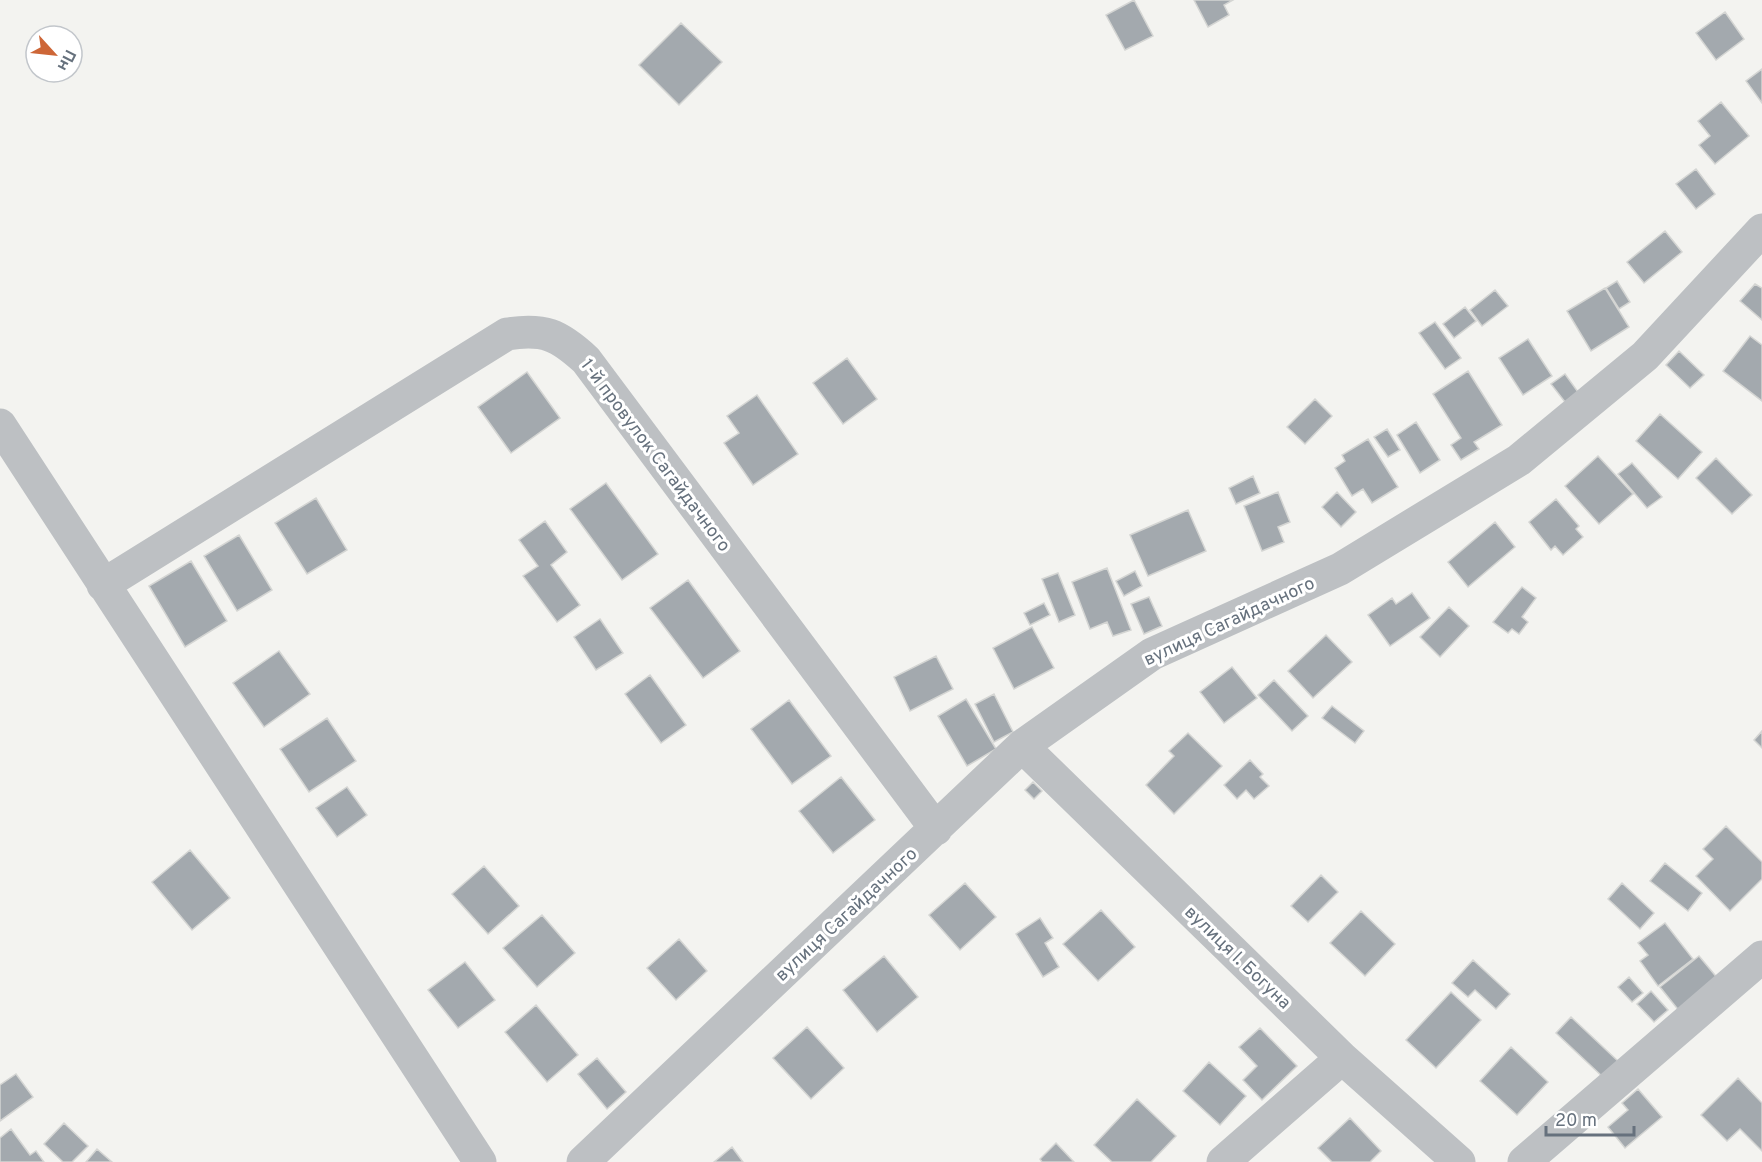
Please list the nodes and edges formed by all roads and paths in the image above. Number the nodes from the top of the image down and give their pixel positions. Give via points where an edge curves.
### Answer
1 (1762, 230) edge
2 (0, 425) edge
3 (103, 585) junction
4 (1022, 746) junction
5 (936, 829) junction
6 (1762, 957) edge
7 (1342, 1058) junction
8 (480, 1162) edge
9 (584, 1162) edge
10 (1223, 1162) edge
11 (1459, 1162) edge
12 (1524, 1162) edge

1 - 4 street, вулиця Сагайдачного via 1646,356 1519,460 1340,570 1152,654
2 - 3 street
3 - 5 street, 1-й провулок Сагайдачного via 507,334 531,330 553,335 586,360
3 - 8 street
4 - 5 street, вулиця Сагайдачного
4 - 7 street, вулиця І. Богуна
5 - 9 street, вулиця Сагайдачного
6 - 12 street
7 - 10 street
7 - 11 street, вулиця І. Богуна

